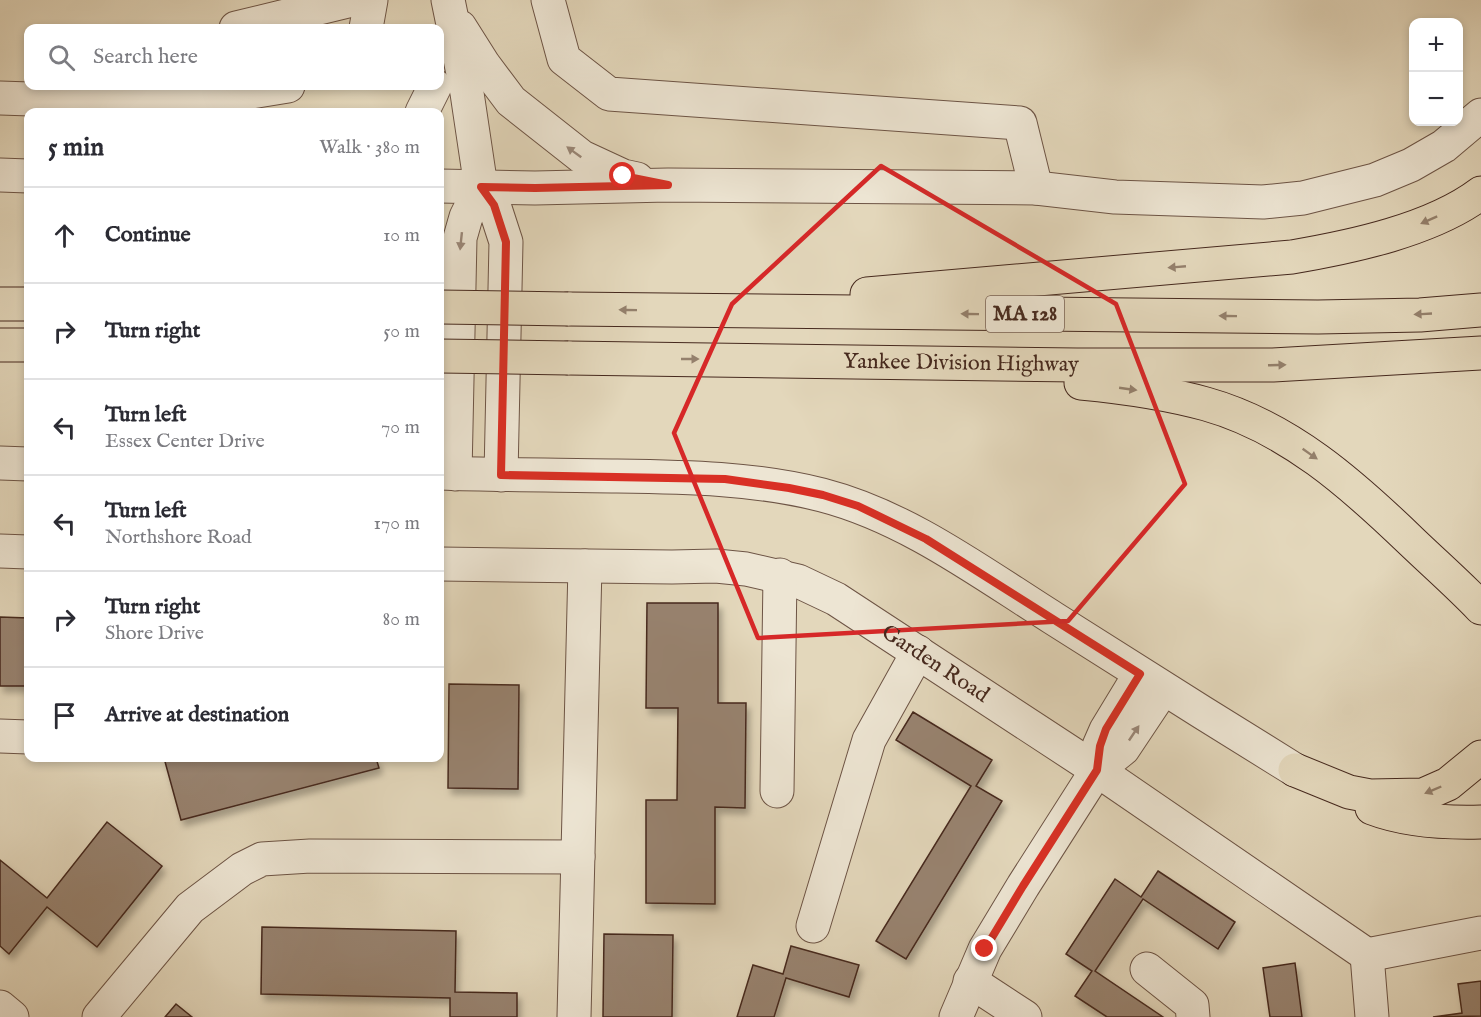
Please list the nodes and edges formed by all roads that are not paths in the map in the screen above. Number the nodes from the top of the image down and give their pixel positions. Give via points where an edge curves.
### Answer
1 (352, 0) edge
2 (371, 0) edge
3 (548, 0) edge
4 (449, 6) edge
5 (253, 24) edge
6 (367, 24) edge
7 (444, 43) edge
8 (24, 81) edge
9 (0, 86) edge
10 (264, 90) edge
11 (433, 90) edge
12 (0, 98) edge
13 (424, 108) edge
14 (1481, 115) edge
15 (0, 175) edge
16 (24, 176) edge
17 (668, 185) junction
18 (444, 186) edge
19 (481, 187) junction
20 (1036, 188) junction
21 (1481, 193) edge
22 (0, 304) edge
23 (24, 304) edge
24 (444, 307) edge
25 (674, 310) junction
26 (1481, 310) edge
27 (0, 345) edge
28 (24, 345) edge
29 (1481, 353) edge
30 (444, 356) edge
31 (819, 360) junction
32 (0, 464) edge
33 (24, 464) edge
34 (447, 474) edge
35 (501, 475) junction
36 (0, 551) edge
37 (24, 552) edge
38 (444, 564) edge
39 (585, 566) junction
40 (780, 575) junction
41 (1479, 607) edge
42 (918, 652) junction
43 (1151, 681) junction
44 (0, 736) edge
45 (24, 737) edge
46 (1481, 757) edge
47 (1097, 770) junction
48 (1295, 770) junction
49 (777, 791) dead end
50 (1481, 822) edge
51 (578, 857) junction
52 (813, 926) dead end
53 (1481, 933) edge
54 (1367, 955) junction
55 (1146, 969) dead end
56 (970, 981) junction
57 (0, 1007) edge
58 (12, 1017) edge
59 (99, 1017) edge
60 (574, 1017) edge
61 (956, 1017) edge
62 (1025, 1017) edge
63 (1193, 1017) edge
64 (1372, 1017) edge

1 - 5 street
2 - 6 street
3 - 20 street via 564,59 609,94 1020,123
4 - 7 street
17 -> 4 street via 623,176 582,157 548,132 511,101
4 - 19 street
8 - 9 street
10 - 12 street via 178,104
11 - 13 street
14 - 20 street via 1444,146 1411,165 1375,180 1303,198 1263,202 1115,197
15 - 16 street
17 - 19 street
17 - 20 street
18 - 19 street
19 -> 34 street via 460,238
19 - 35 street via 494,205 506,242
21 -> 25 highway via 1408,229 1330,251 1292,257
22 - 23 highway
25 -> 24 highway, MA 128, bridge
26 -> 25 highway, MA 128 via 1318,317
27 - 28 highway
31 -> 29 highway, Yankee Division Highway / MA 128 via 1261,365
30 -> 31 highway, Yankee Division Highway / MA 128, bridge
31 -> 41 highway via 1092,384 1208,404 1268,430 1328,466
32 - 33 street
34 - 35 street
35 - 43 street via 714,478 779,486 858,506 926,539
36 - 37 street
38 - 39 street, Garden Road
39 - 40 street, Garden Road via 716,566
39 - 51 street
40 - 42 street, Garden Road via 836,599
40 - 49 street
42 - 47 street, Garden Road
42 - 52 street via 869,740
43 - 47 street via 1123,749
43 - 48 street
44 - 45 street
46 -> 48 highway via 1448,784 1423,795 1359,794
47 - 54 street, Garden Road
47 - 56 street via 985,949
48 - 50 highway via 1340,795 1379,810 1451,823
51 - 59 street via 262,859 190,908
51 - 60 street
53 - 54 street
54 - 64 street
55 - 63 street via 1192,1005
56 - 61 street
56 - 62 street
57 - 58 street

